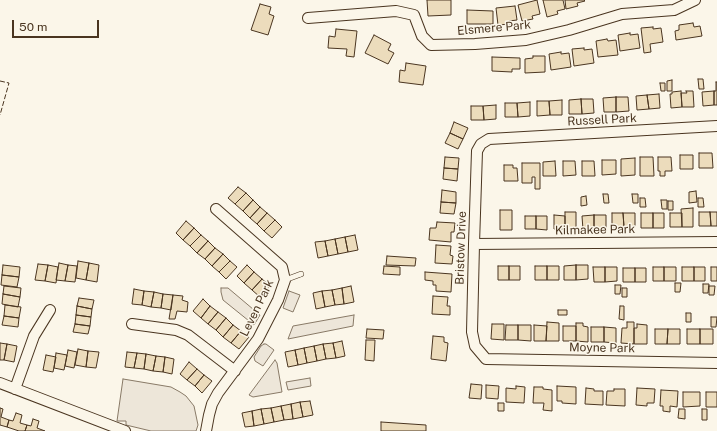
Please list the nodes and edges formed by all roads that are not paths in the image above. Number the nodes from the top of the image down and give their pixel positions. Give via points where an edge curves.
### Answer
1 (695, 0) edge
2 (308, 18) dead end
3 (717, 126) edge
4 (489, 139) joint
5 (216, 209) dead end
6 (717, 242) edge
7 (474, 244) junction
8 (301, 274) dead end
9 (285, 280) junction
10 (50, 310) dead end
11 (132, 324) dead end
12 (486, 359) joint
13 (717, 363) edge
14 (235, 371) junction
15 (0, 383) edge
16 (16, 389) junction
17 (125, 431) edge
18 (206, 431) edge

1 - 2 street, Elsmere Park via 674,10 622,14 526,40 476,44 431,45 422,36 414,15 396,11
3 - 4 street, Russell Park
4 - 7 street, Bristow Drive via 481,144 477,151
5 - 9 street, Leven Park via 282,267
6 - 7 street, Kilmakee Park
7 - 12 street, Bristow Drive via 472,332 475,346
8 - 9 lane
9 - 14 street, Leven Park via 258,339
10 - 16 street via 34,336
11 - 14 street via 176,330 188,335
12 - 13 street, Moyne Park
14 - 18 street, Leven Park via 212,404
15 - 16 street
16 - 17 street

